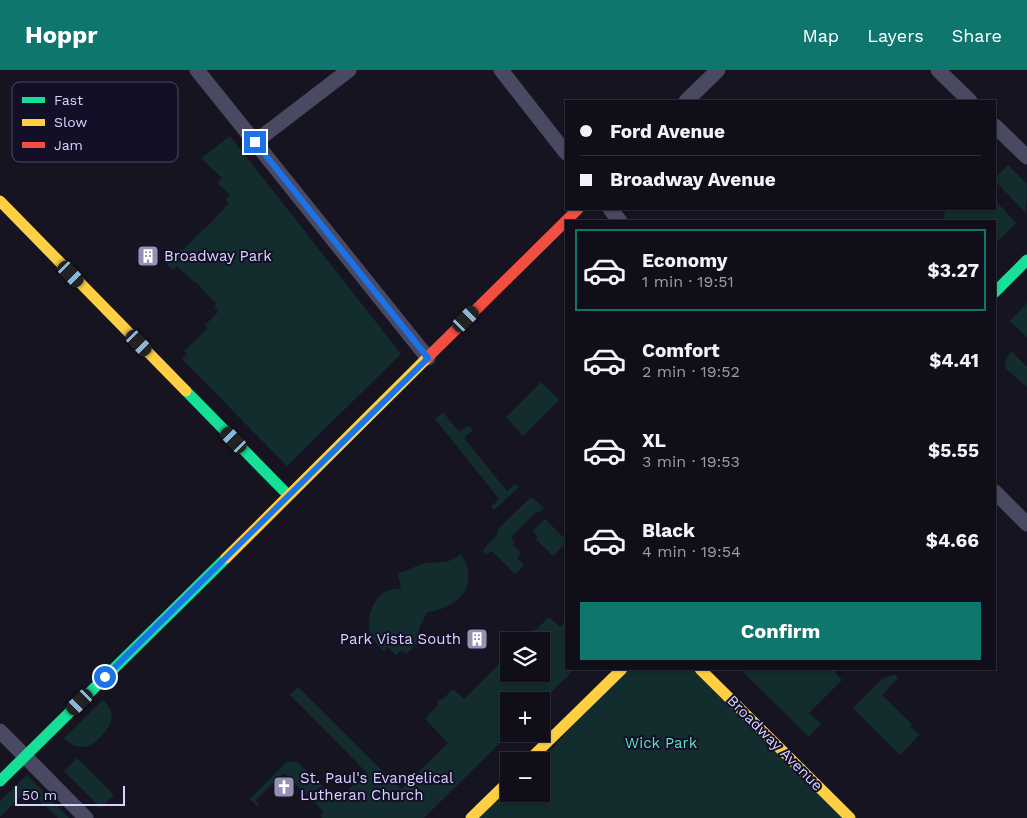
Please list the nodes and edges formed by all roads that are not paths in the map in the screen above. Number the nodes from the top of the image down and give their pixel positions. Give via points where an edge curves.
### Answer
1 (197, 70) edge
2 (349, 70) edge
3 (501, 70) edge
4 (718, 70) edge
5 (938, 70) edge
6 (687, 100) edge
7 (969, 100) edge
8 (996, 127) edge
9 (255, 142) junction
10 (565, 152) edge
11 (1027, 157) edge
12 (0, 201) edge
13 (577, 210) edge
14 (611, 210) edge
15 (567, 220) edge
16 (619, 220) edge
17 (565, 222) edge
18 (1027, 260) edge
19 (996, 291) edge
20 (428, 358) junction
21 (996, 493) edge
22 (288, 496) junction
23 (1027, 524) edge
24 (621, 670) edge
25 (701, 670) edge
26 (0, 731) edge
27 (537, 752) edge
28 (25, 756) junction
29 (0, 781) edge
30 (500, 790) edge
31 (86, 818) edge
32 (471, 818) edge
33 (850, 818) edge

1 - 9 street
2 - 9 street
3 - 10 street
4 - 6 street
5 - 7 street
8 - 11 street
9 - 20 street
12 - 22 street
13 - 15 street
14 - 16 street
17 - 20 street
18 - 19 street
20 - 22 street
21 - 23 street
22 - 28 street
24 - 27 street
25 - 33 street, Broadway Avenue
26 - 28 street
28 - 29 street
28 - 31 street
30 - 32 street

